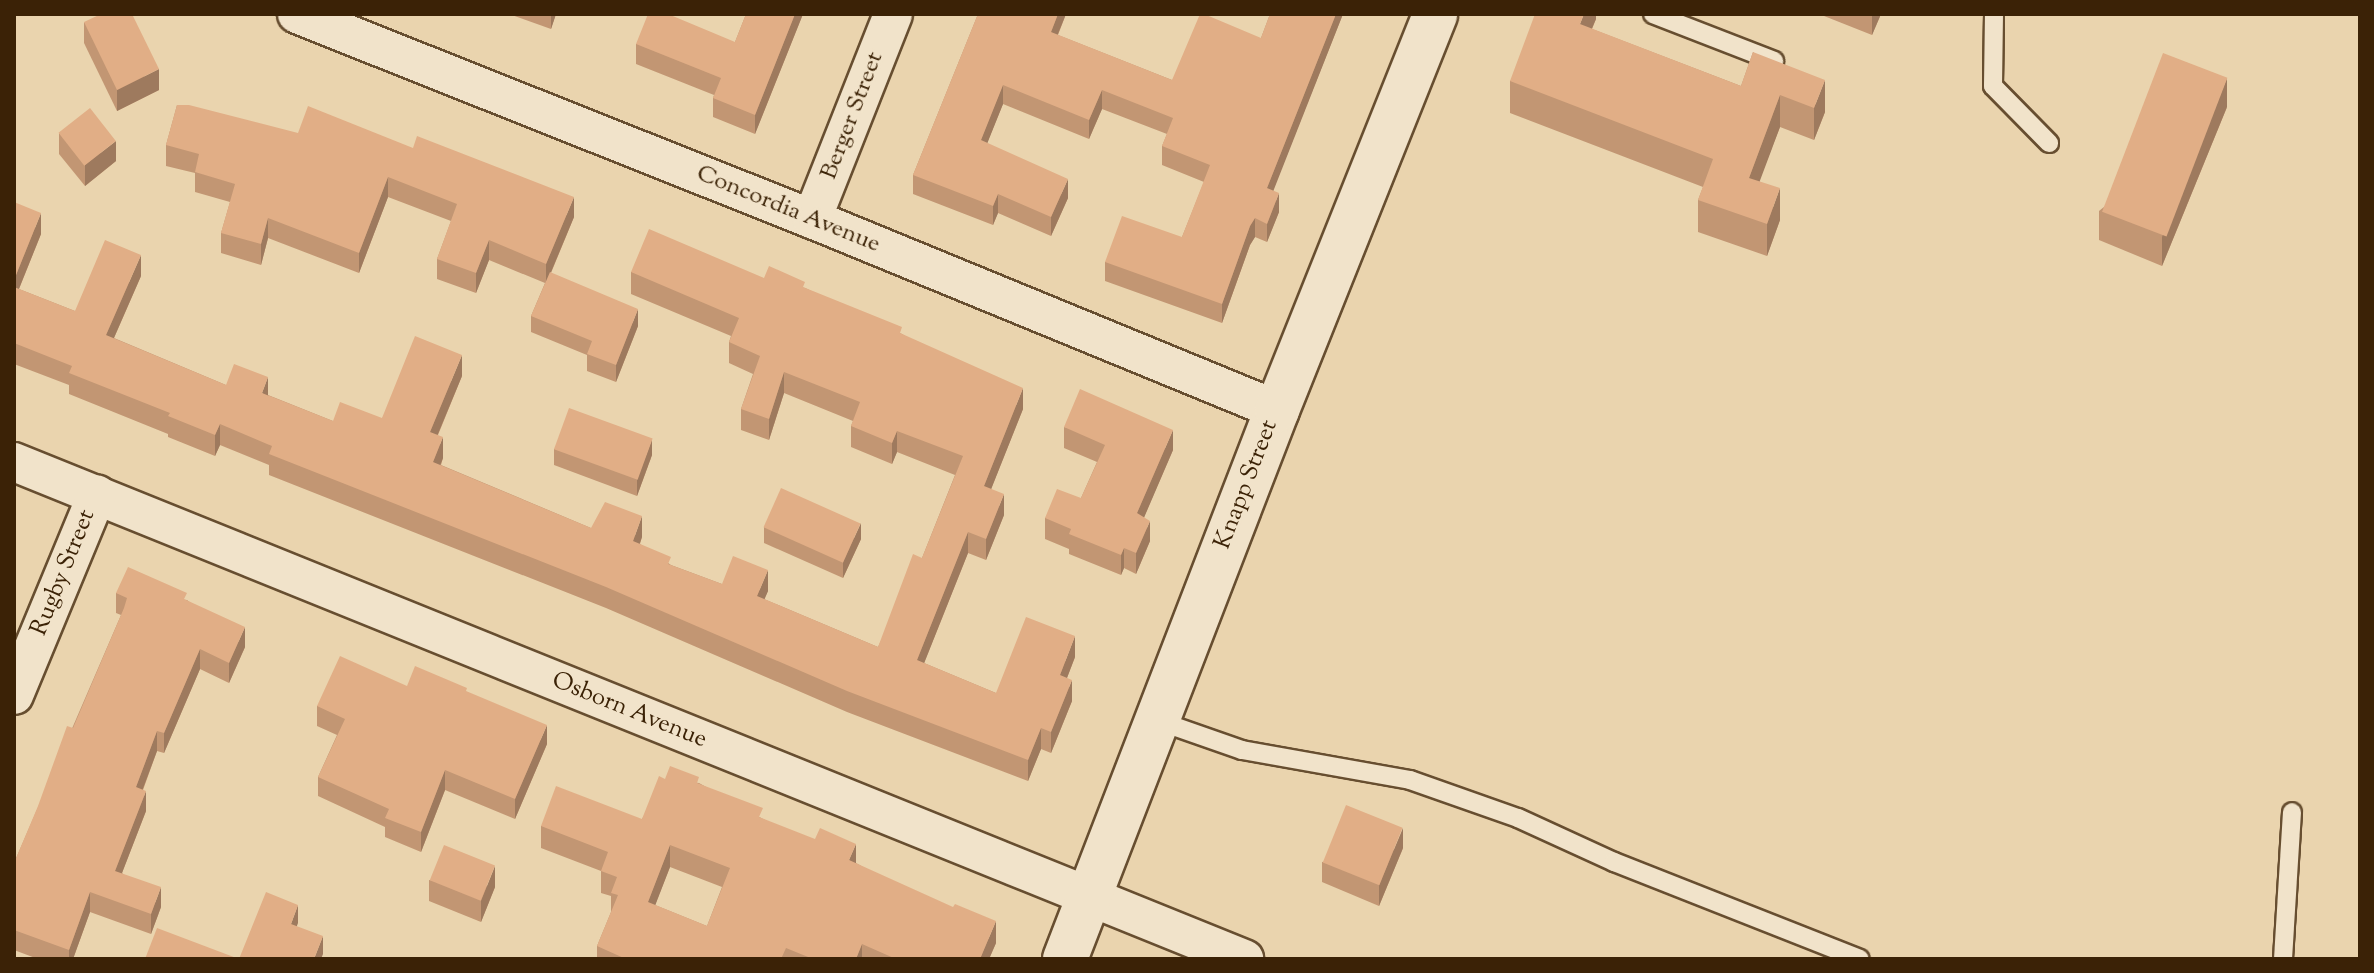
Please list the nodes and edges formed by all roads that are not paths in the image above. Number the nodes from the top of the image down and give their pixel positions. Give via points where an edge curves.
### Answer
1 (297, 14) edge
2 (893, 14) edge
3 (1435, 14) edge
4 (1653, 14) edge
5 (1994, 14) edge
6 (1794, 69) edge
7 (2049, 143) dead end
8 (812, 219) junction
9 (1277, 410) junction
10 (14, 462) edge
11 (97, 495) junction
12 (14, 695) edge
13 (1156, 720) junction
14 (2292, 812) dead end
15 (1090, 897) junction
16 (1065, 959) edge
17 (1244, 959) edge
18 (1860, 959) edge
19 (2283, 959) edge

1 - 8 street, Concordia Avenue
2 - 8 street, Berger Street
3 - 9 street, Knapp Street
4 - 6 lane
5 - 7 lane via 1993,86
8 - 9 street, Concordia Avenue
9 - 13 street, Knapp Street
10 - 11 street, Osborn Avenue
11 - 12 street, Rugby Street
11 - 15 street, Osborn Avenue
13 - 15 street, Knapp Street
13 - 18 lane via 1242,750 1410,780 1518,818 1614,862
14 - 19 lane
15 - 16 street, Knapp Street
15 - 17 street, Osborn Avenue

